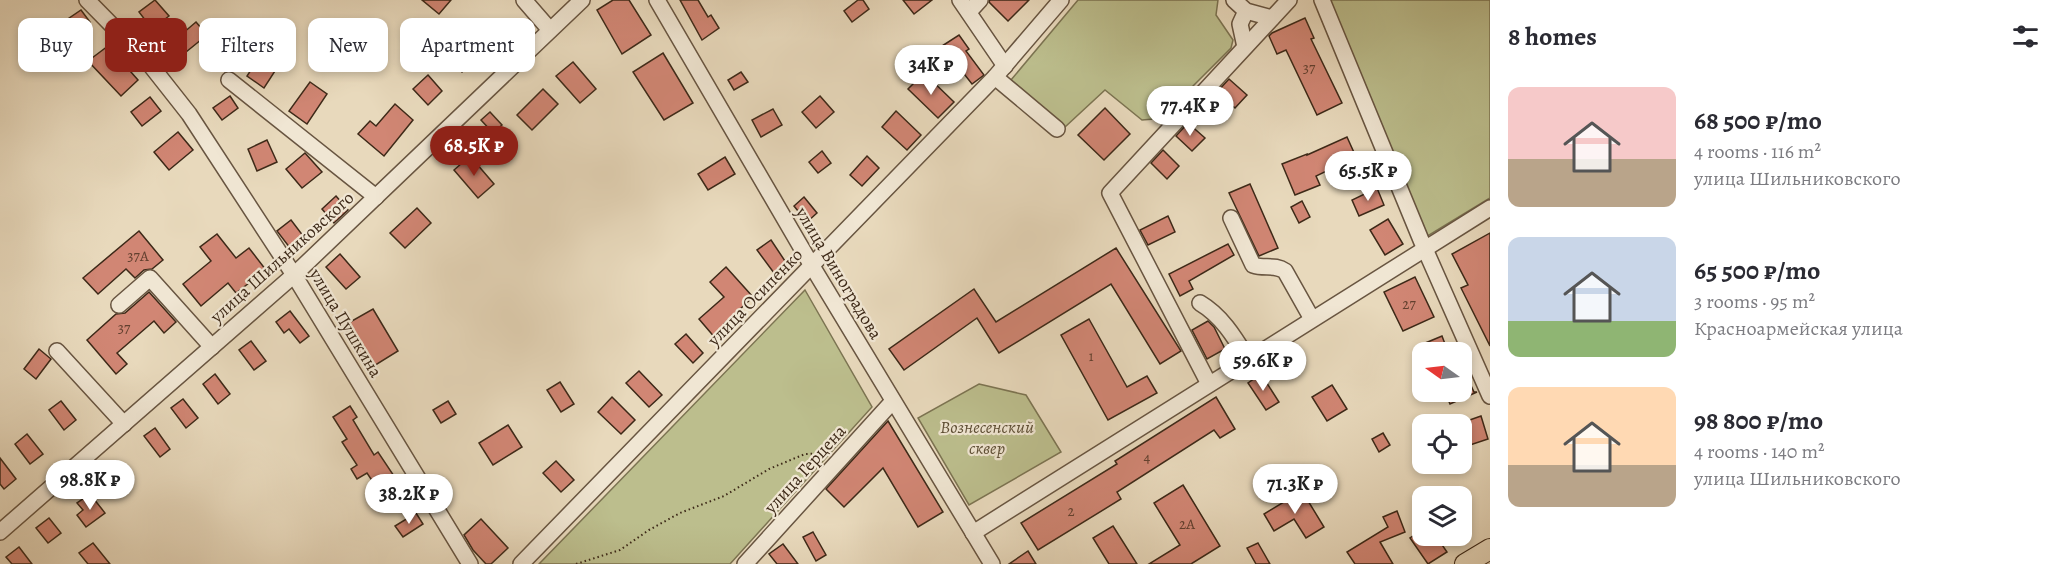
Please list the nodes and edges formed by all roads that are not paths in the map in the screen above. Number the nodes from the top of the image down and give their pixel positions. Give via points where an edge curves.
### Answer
1 (87, 0) edge
2 (524, 0) edge
3 (582, 0) edge
4 (657, 0) edge
5 (980, 0) edge
6 (1061, 0) edge
7 (1234, 0) edge
8 (1289, 0) edge
9 (1322, 0) edge
10 (964, 6) edge
11 (1246, 11) junction
12 (1272, 18) junction
13 (550, 30) junction
14 (1245, 47) junction
15 (1000, 71) junction
16 (229, 80) dead end
17 (1057, 129) dead end
18 (376, 196) junction
19 (1490, 208) edge
20 (1231, 218) dead end
21 (1424, 248) junction
22 (812, 267) junction
23 (294, 275) junction
24 (1200, 303) dead end
25 (118, 305) dead end
26 (1312, 319) junction
27 (212, 347) junction
28 (57, 351) dead end
29 (1248, 359) junction
30 (1209, 384) junction
31 (1490, 396) edge
32 (893, 401) junction
33 (124, 424) junction
34 (0, 532) edge
35 (973, 533) junction
36 (1490, 549) edge
37 (470, 564) edge
38 (520, 564) edge
39 (745, 564) edge
40 (992, 564) edge
41 (1465, 564) edge

1 - 23 street, улица Пушкина via 148,62 189,114
2 - 13 street
3 - 13 street, улица Шильниковского
4 - 22 street, улица Виноградова
5 - 10 street
6 - 15 street, улица Осипенко
7 - 11 street
8 - 12 street
9 - 21 street
10 - 15 street
11 - 12 street
11 - 14 street via 1240,24
12 - 14 street
13 - 18 street, улица Шильниковского
14 - 30 street via 1110,193
15 - 17 street
15 - 22 street, улица Осипенко
16 - 18 street
18 - 23 street, улица Шильниковского
19 - 21 street
20 - 26 street via 1252,265 1286,271
21 - 26 street
21 - 31 street
22 - 32 street, улица Виноградова
22 - 38 street, улица Осипенко
23 - 27 street, улица Шильниковского
23 - 37 street, улица Пушкина
24 - 29 street via 1218,317
25 - 27 street via 150,278
26 - 29 street
27 - 33 street, улица Шильниковского
28 - 33 street
29 - 30 street
30 - 35 street
32 - 35 street, улица Виноградова
32 - 39 street, улица Герцена
33 - 34 street, улица Шильниковского
35 - 40 street, улица Виноградова
36 - 41 main road

